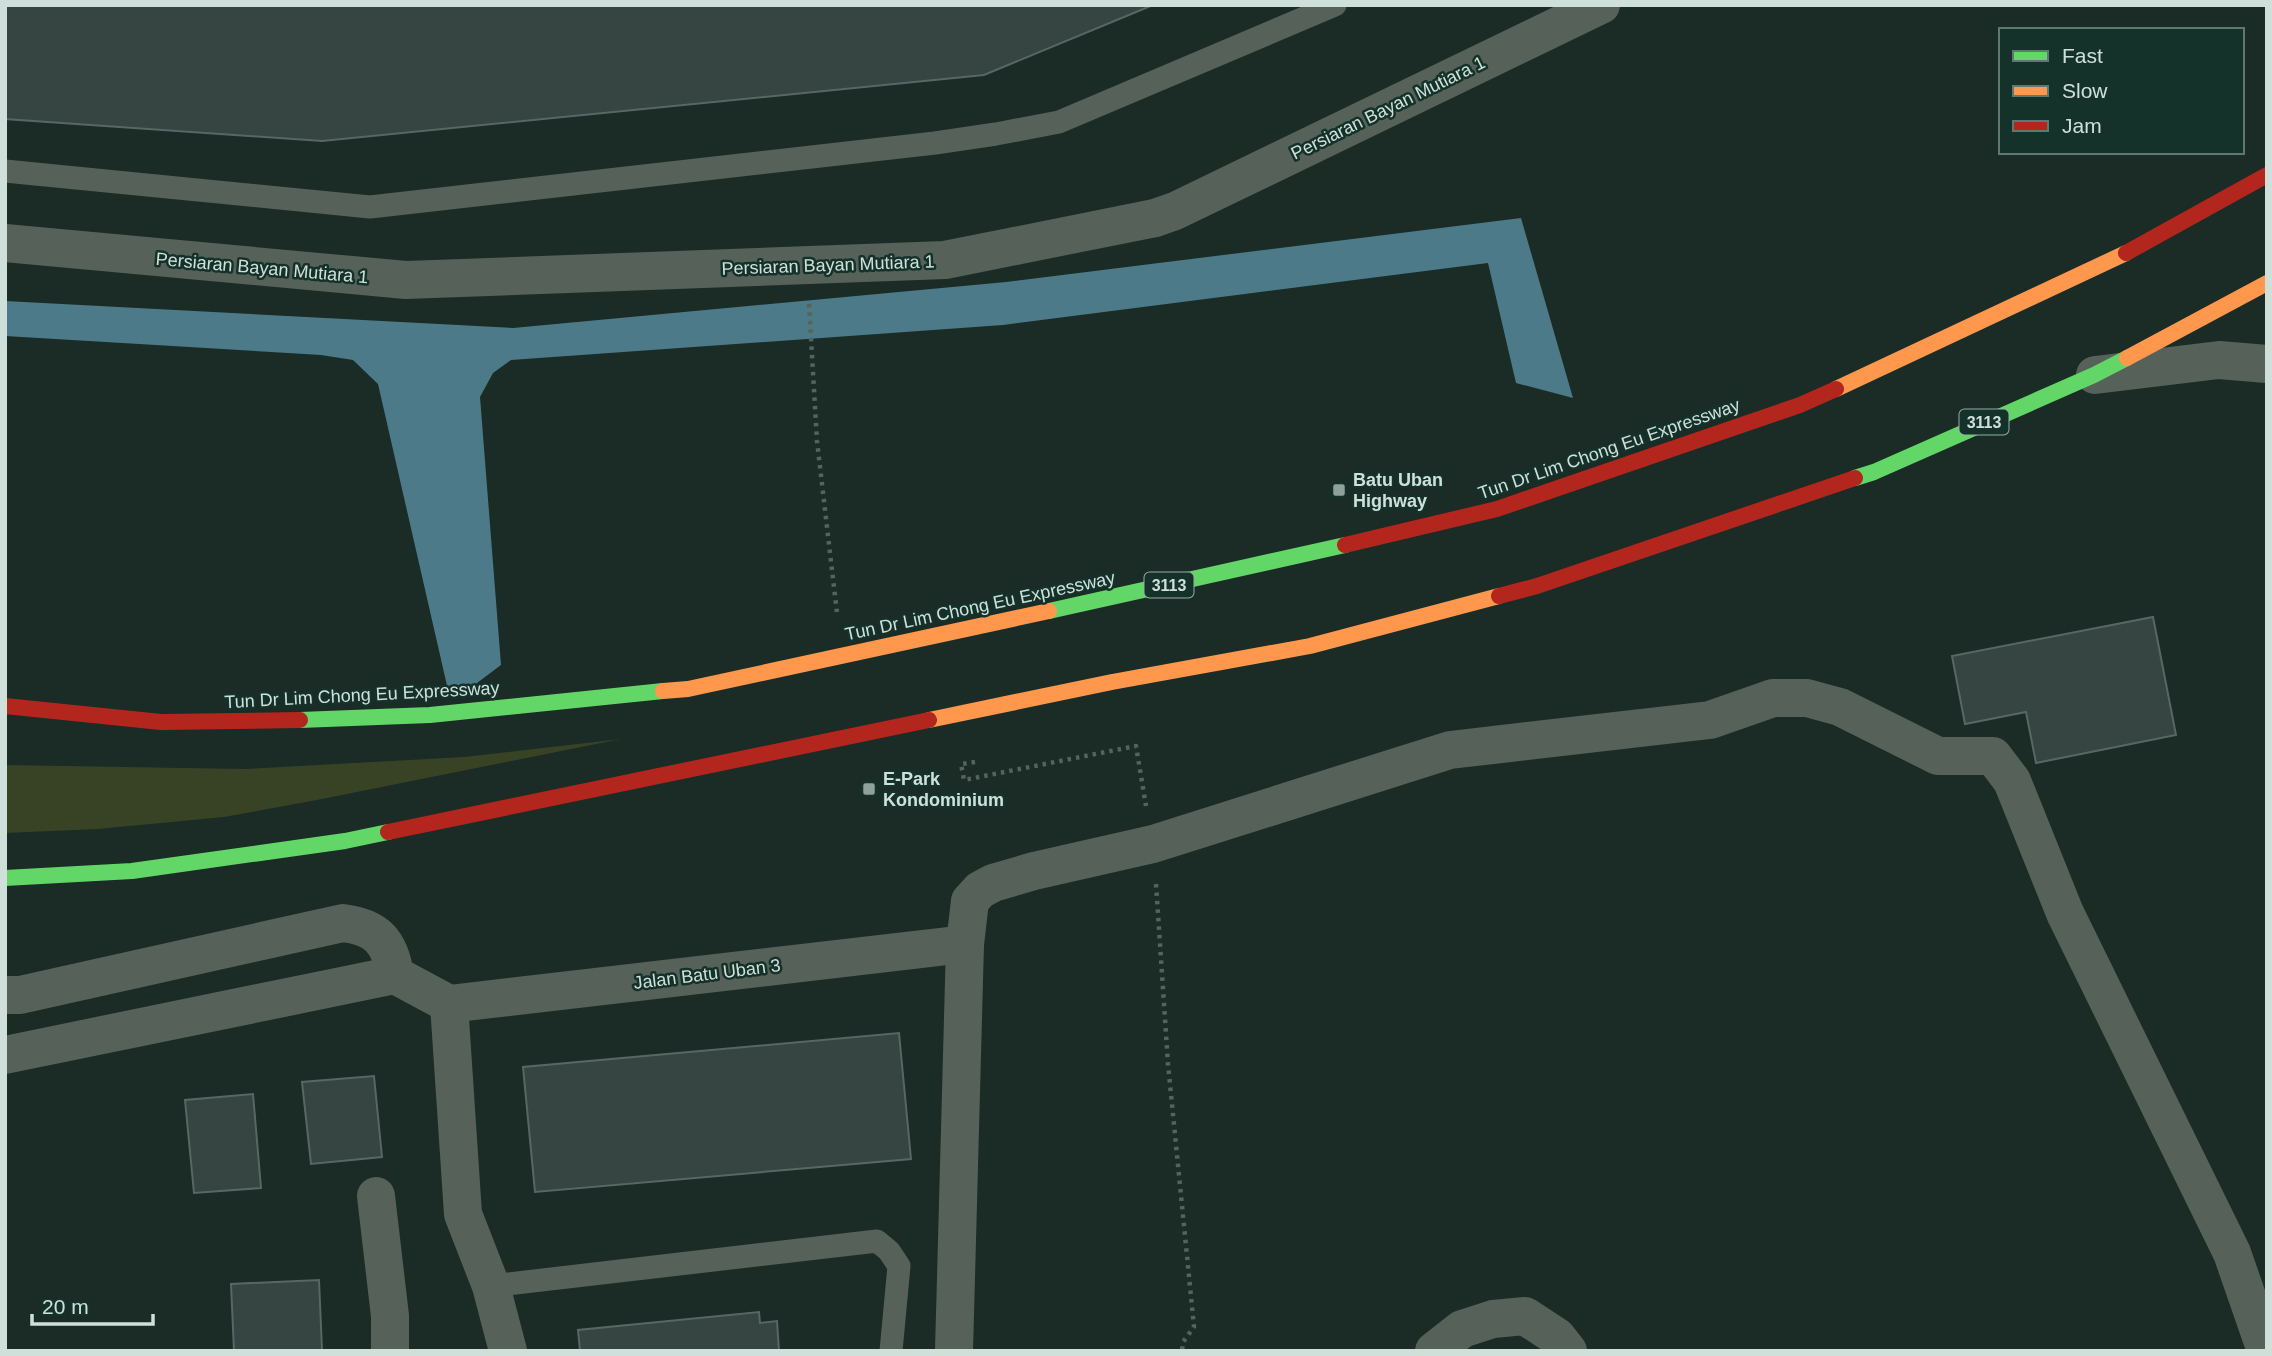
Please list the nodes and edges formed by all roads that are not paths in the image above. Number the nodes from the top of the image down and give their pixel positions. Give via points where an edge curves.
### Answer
1 (1335, 5) edge
2 (1601, 5) edge
3 (5, 171) edge
4 (2267, 175) edge
5 (5, 243) edge
6 (2267, 283) edge
7 (2267, 364) edge
8 (2094, 375) junction
9 (5, 706) edge
10 (5, 878) edge
11 (965, 943) junction
12 (395, 975) junction
13 (5, 995) edge
14 (449, 1004) junction
15 (5, 1055) edge
16 (376, 1196) dead end
17 (491, 1286) junction
18 (390, 1351) edge
19 (508, 1351) edge
20 (891, 1351) edge
21 (954, 1351) edge
22 (1434, 1351) edge
23 (1568, 1351) edge
24 (2266, 1351) edge

1 - 3 lane via 1059,122 935,143 370,207
2 - 5 street, Persiaran Bayan Mutiara 1 via 1175,211 945,260 406,280
4 - 9 highway, Tun Dr Lim Chong Eu Expressway / 3113 via 2111,262 1800,405 1497,509 1253,567 688,690 430,715 287,721 161,722
6 - 8 highway, 3113
7 - 8 street via 2219,360
8 - 10 highway, 3113 via 1874,472 1537,586 1310,646 1112,682 345,841 132,871
11 - 14 street, Jalan Batu Uban 3
11 - 21 street
11 - 24 street via 970,901 993,883 1153,844 1450,750 1710,720 1773,698 1807,698 1840,707 1938,756 1993,756 2012,781 2065,913 2232,1252
12 - 13 street via 392,956 379,937 361,925 343,923
12 - 14 street
12 - 15 street
14 - 17 street via 463,1214
16 - 18 street
17 - 19 street
17 - 20 lane via 877,1241 898,1266
22 - 23 street via 1462,1329 1493,1319 1525,1316 1557,1337

